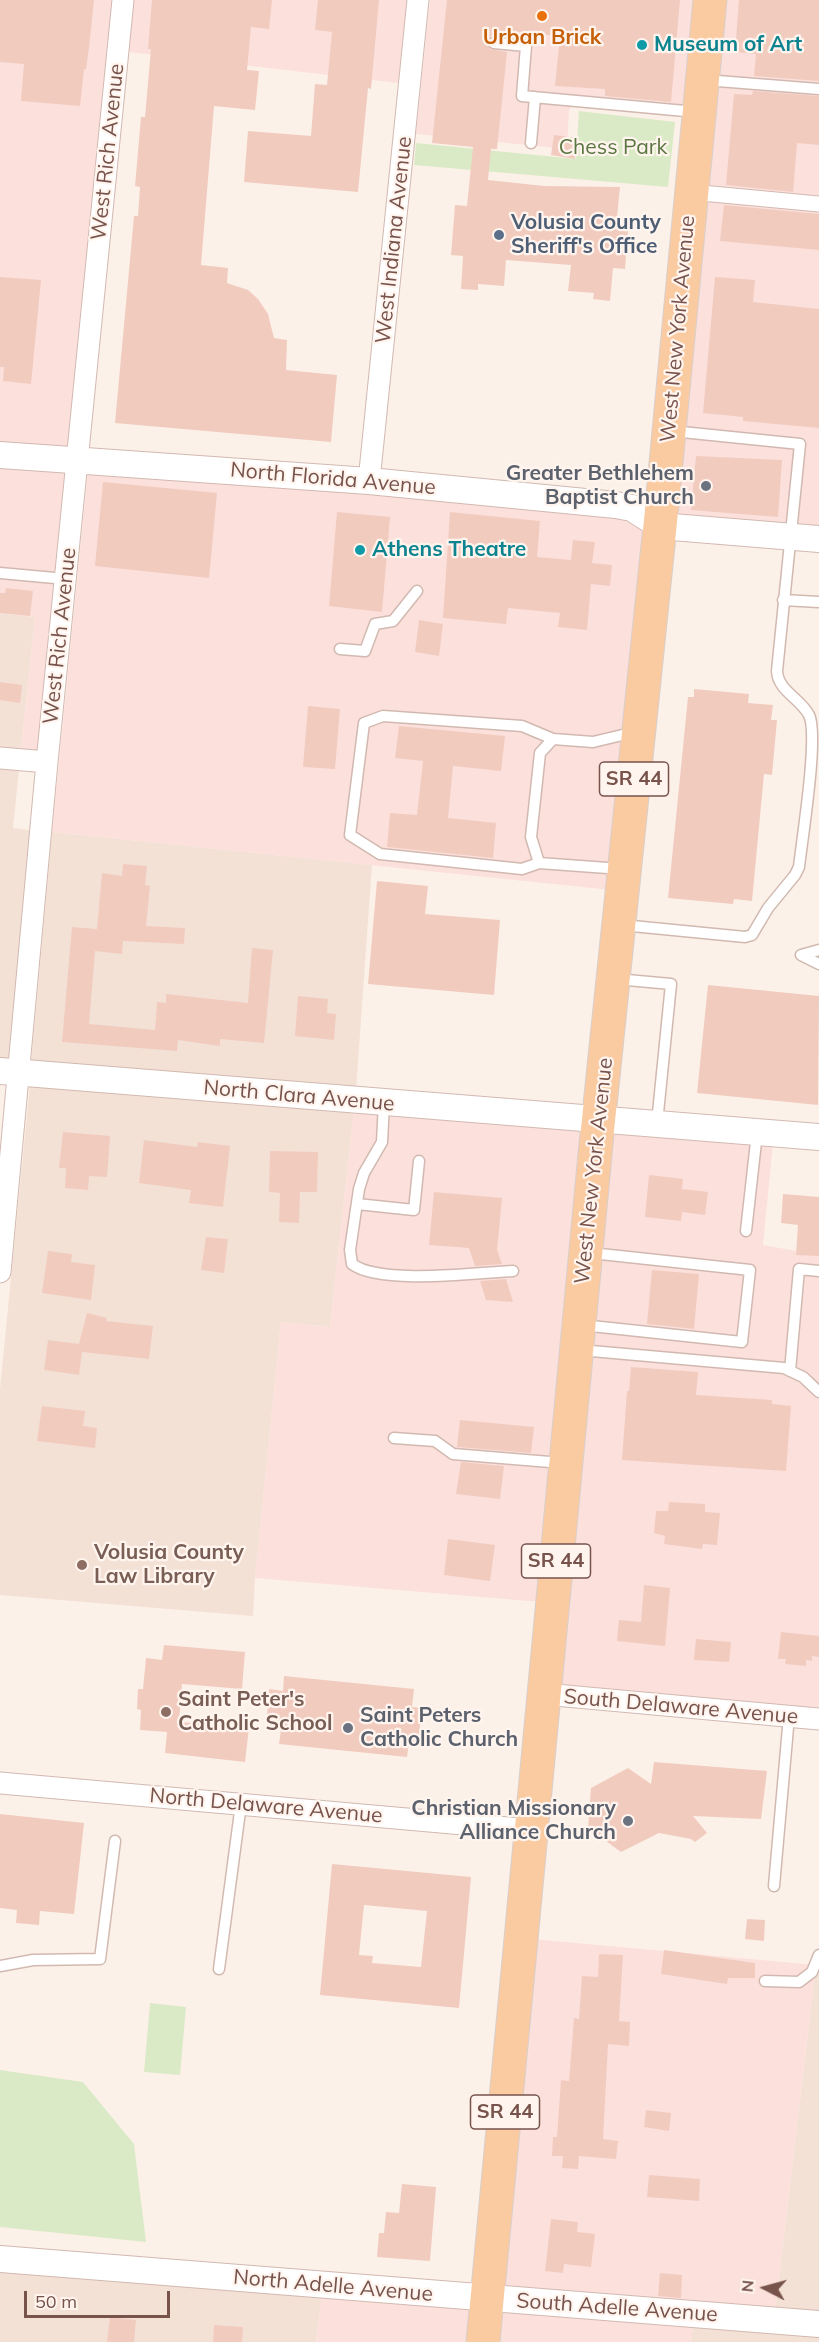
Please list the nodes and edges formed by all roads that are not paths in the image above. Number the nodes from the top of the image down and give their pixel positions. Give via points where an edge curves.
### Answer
1 (123, 0) edge
2 (418, 0) edge
3 (710, 0) edge
4 (494, 42) dead end
5 (702, 80) junction
6 (819, 89) edge
7 (535, 98) junction
8 (699, 112) junction
9 (531, 143) dead end
10 (691, 192) junction
11 (819, 204) edge
12 (668, 431) junction
13 (0, 455) edge
14 (78, 459) junction
15 (369, 481) junction
16 (660, 526) junction
17 (789, 537) junction
18 (819, 539) edge
19 (0, 573) edge
20 (66, 579) junction
21 (417, 591) dead end
22 (783, 600) junction
23 (819, 602) edge
24 (340, 649) dead end
25 (814, 713) edge
26 (639, 731) junction
27 (553, 739) junction
28 (0, 758) edge
29 (47, 762) junction
30 (539, 863) junction
31 (624, 869) junction
32 (618, 925) junction
33 (819, 950) edge
34 (819, 964) edge
35 (613, 979) junction
36 (10, 1072) edge
37 (384, 1103) junction
38 (599, 1120) junction
39 (656, 1125) junction
40 (758, 1132) junction
41 (819, 1137) edge
42 (419, 1161) dead end
43 (357, 1204) junction
44 (746, 1231) dead end
45 (586, 1253) junction
46 (513, 1271) dead end
47 (819, 1271) edge
48 (0, 1272) edge
49 (578, 1337) junction
50 (790, 1371) junction
51 (819, 1392) edge
52 (394, 1438) dead end
53 (566, 1463) junction
54 (544, 1694) junction
55 (789, 1716) junction
56 (819, 1719) edge
57 (0, 1783) edge
58 (242, 1804) junction
59 (531, 1830) junction
60 (115, 1841) dead end
61 (774, 1886) dead end
62 (819, 1956) edge
63 (0, 1966) edge
64 (219, 1970) dead end
65 (765, 1981) dead end
66 (0, 2259) edge
67 (487, 2298) junction
68 (819, 2324) edge
69 (483, 2342) edge

1 - 14 street, West Rich Avenue
2 - 15 street, West Indiana Avenue
3 - 5 main road, West New York Avenue / SR 44
4 - 7 lane via 526,46 522,96
5 - 6 lane
5 - 8 main road, West New York Avenue / SR 44
7 - 8 lane
7 - 9 lane
8 - 10 main road, West New York Avenue / SR 44
10 - 11 street
10 - 12 main road, West New York Avenue / SR 44
12 - 16 main road, West New York Avenue / SR 44
12 - 17 lane via 800,444
13 - 14 street, North Florida Avenue
14 - 15 street, North Florida Avenue
14 - 20 street, West Rich Avenue
15 - 16 street, North Florida Avenue via 616,505 632,508
16 - 17 street
16 - 26 main road, West New York Avenue / SR 44
17 - 18 street
17 - 22 lane
19 - 20 lane
20 - 29 street, West Rich Avenue
21 - 24 lane via 393,621 375,624 365,651
22 - 23 lane
22 - 25 lane via 777,678
25 - 32 lane via 799,867 752,935
26 - 27 lane via 593,742
26 - 31 main road, West New York Avenue / SR 44
27 - 30 lane via 540,753 531,837
27 - 30 lane via 522,726 383,716 364,723 350,835 380,854 522,869
28 - 29 street
29 - 36 street, West Rich Avenue
30 - 31 lane
31 - 32 main road, West New York Avenue / SR 44
32 - 35 main road, West New York Avenue / SR 44
33 - 34 lane via 801,956
35 - 38 main road, West New York Avenue / SR 44
35 - 39 lane via 670,984
36 - 37 street, North Clara Avenue
36 - 48 street, West Rich Avenue
37 - 38 street, North Clara Avenue
37 - 43 lane via 382,1142 364,1173
38 - 39 street, North Clara Avenue
38 - 45 main road, West New York Avenue / SR 44
39 - 40 street, North Clara Avenue
40 - 41 street, North Clara Avenue
40 - 44 lane
42 - 43 lane via 414,1210
43 - 46 lane via 350,1250 352,1264 360,1270 404,1276
45 - 49 main road, West New York Avenue / SR 44
45 - 49 lane via 750,1270 742,1342
47 - 50 lane via 799,1269
49 - 50 lane
49 - 53 main road, West New York Avenue / SR 44
50 - 51 lane
52 - 53 lane via 435,1440 453,1454
53 - 54 main road, West New York Avenue / SR 44
54 - 55 street, South Delaware Avenue
54 - 59 main road, West New York Avenue / SR 44
55 - 56 street, South Delaware Avenue
55 - 61 lane
57 - 58 street, North Delaware Avenue
58 - 59 street, North Delaware Avenue
58 - 64 lane
59 - 67 main road, West New York Avenue / SR 44
60 - 63 lane via 100,1959 33,1960
62 - 65 lane via 812,1972 799,1982
66 - 67 street, North Adelle Avenue
67 - 68 street, South Adelle Avenue
67 - 69 main road, West New York Avenue / SR 44

